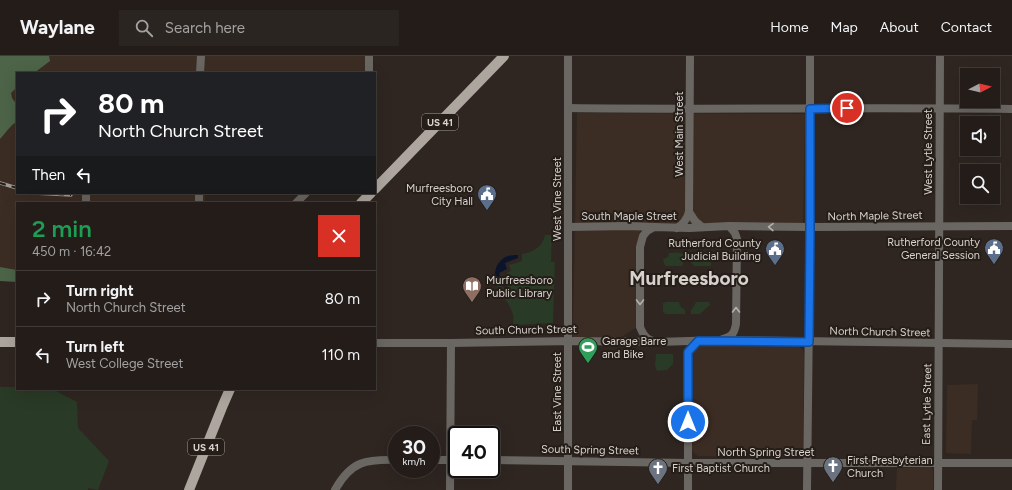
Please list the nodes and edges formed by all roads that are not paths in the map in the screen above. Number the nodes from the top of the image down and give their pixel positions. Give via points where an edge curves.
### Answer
1 (201, 56) edge
2 (369, 56) edge
3 (504, 56) edge
4 (568, 56) edge
5 (690, 56) edge
6 (810, 56) edge
7 (940, 56) edge
8 (200, 72) edge
9 (369, 72) edge
10 (568, 108) junction
11 (690, 108) junction
12 (939, 108) junction
13 (810, 109) junction
14 (1012, 109) edge
15 (376, 188) edge
16 (305, 194) edge
17 (370, 194) edge
18 (297, 202) edge
19 (362, 202) edge
20 (690, 212) junction
21 (729, 226) junction
22 (938, 226) junction
23 (1012, 226) edge
24 (568, 227) junction
25 (654, 227) junction
26 (702, 227) junction
27 (810, 227) junction
28 (677, 228) junction
29 (689, 228) joint
30 (720, 340) junction
31 (677, 341) junction
32 (698, 341) junction
33 (0, 342) edge
34 (16, 342) edge
35 (568, 342) junction
36 (658, 342) junction
37 (809, 342) junction
38 (376, 343) edge
39 (451, 343) junction
40 (939, 343) junction
41 (1012, 344) edge
42 (688, 352) junction
43 (230, 390) edge
44 (453, 426) edge
45 (388, 460) edge
46 (500, 460) edge
47 (568, 460) junction
48 (688, 462) junction
49 (1012, 462) edge
50 (807, 463) junction
51 (938, 463) junction
52 (452, 478) edge
53 (189, 490) edge
54 (335, 490) edge
55 (450, 490) edge
56 (568, 490) edge
57 (688, 490) edge
58 (807, 490) edge
59 (938, 490) edge

1 - 8 street
2 - 9 street
3 - 15 main road, US 41
4 - 10 street, West Vine Street
5 - 11 street, West Main Street
6 - 13 street
7 - 12 street, West Lytle Street
10 - 11 street
10 - 24 street, West Vine Street
11 - 13 street
11 - 20 street, West Main Street
12 - 13 street
12 - 14 street
12 - 22 street, West Lytle Street
13 - 27 street
16 - 18 street
17 - 19 main road
20 - 26 street
20 - 28 street
21 - 26 street, North Maple Street
27 -> 21 street, North Maple Street
30 -> 21 street via 731,336 736,324 737,240
22 - 23 street, North Maple Street
22 - 27 street, North Maple Street
22 - 40 street, West Lytle Street
24 - 25 street, South Maple Street
24 - 35 street, West Vine Street
25 - 28 street, South Maple Street
25 -> 36 street via 647,231 641,242 640,327 644,336
26 - 29 street, North Maple Street
27 - 37 street
28 - 29 street, South Maple Street
30 - 32 street, North Church Street
30 - 37 street, North Church Street
31 - 32 street, North Church Street
31 - 36 street, South Church Street
31 - 42 street
32 - 42 street
33 - 34 main road
35 - 36 street, South Church Street
35 - 39 street, South Church Street
35 - 47 street, East Vine Street
37 - 40 street, North Church Street
37 - 50 street
38 - 39 street, South Church Street
39 - 44 street
40 - 41 street, North Church Street
40 - 51 street, East Lytle Street
42 - 48 street
43 - 53 main road, US 41
45 - 54 street via 361,463 341,479
46 - 47 street, South Spring Street
47 - 48 street, South Spring Street
47 - 56 street, East Vine Street
48 - 50 street, North Spring Street
48 - 57 street
49 - 51 street, North Spring Street
50 - 51 street, North Spring Street
50 - 58 street
51 - 59 street, East Lytle Street
52 - 55 street

